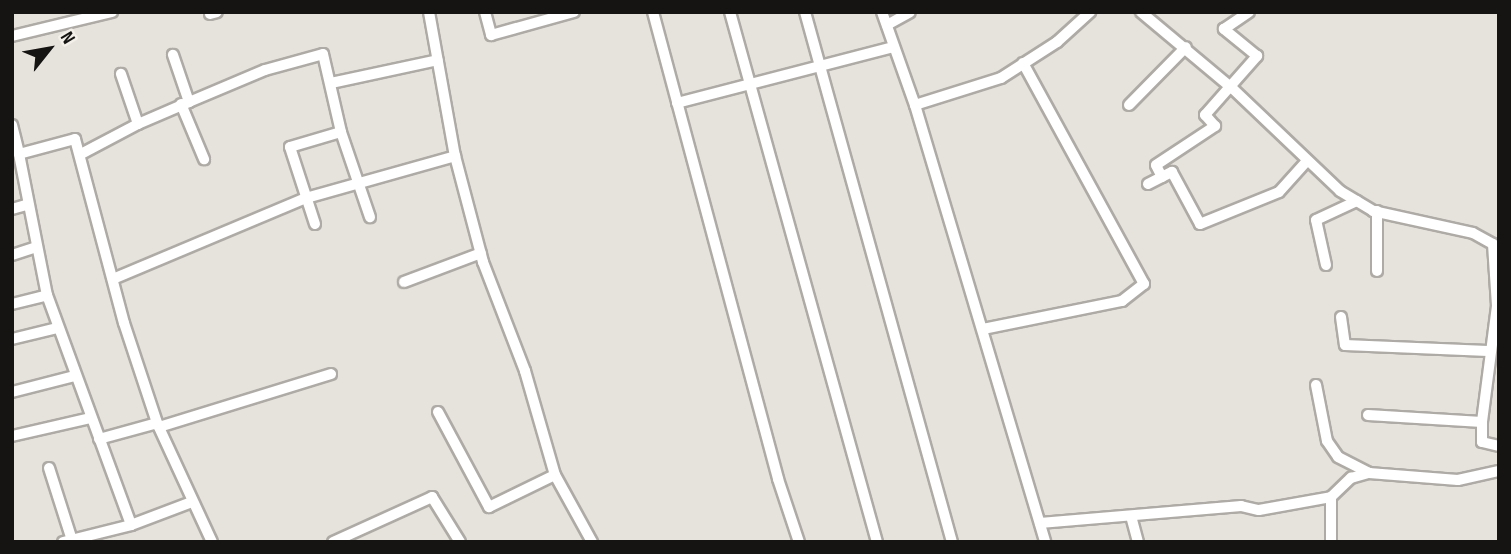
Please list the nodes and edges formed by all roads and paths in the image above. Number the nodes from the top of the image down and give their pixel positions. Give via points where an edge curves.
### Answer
1 (112, 12) edge
2 (429, 12) edge
3 (485, 12) edge
4 (574, 12) edge
5 (653, 12) edge
6 (730, 12) edge
7 (805, 12) edge
8 (883, 12) edge
9 (910, 12) edge
10 (1090, 12) edge
11 (1249, 12) edge
12 (1148, 14) edge
13 (887, 25) junction
14 (12, 36) edge
15 (894, 47) junction
16 (1186, 47) junction
17 (173, 55) dead end
18 (438, 60) junction
19 (1023, 63) junction
20 (820, 65) junction
21 (121, 74) dead end
22 (331, 83) junction
23 (750, 83) junction
24 (1232, 88) junction
25 (185, 103) junction
26 (677, 103) junction
27 (915, 105) junction
28 (1129, 105) dead end
29 (138, 124) junction
30 (12, 125) edge
31 (341, 132) junction
32 (81, 154) junction
33 (455, 156) junction
34 (17, 157) edge
35 (204, 159) dead end
36 (1306, 162) junction
37 (1162, 177) junction
38 (358, 183) junction
39 (1148, 184) dead end
40 (306, 198) junction
41 (1357, 201) junction
42 (26, 205) junction
43 (12, 209) edge
44 (1377, 211) junction
45 (370, 217) dead end
46 (315, 224) dead end
47 (36, 247) junction
48 (481, 253) junction
49 (12, 255) edge
50 (1498, 255) edge
51 (1326, 265) dead end
52 (1377, 271) dead end
53 (113, 279) junction
54 (404, 282) dead end
55 (47, 295) junction
56 (12, 304) edge
57 (1341, 317) dead end
58 (57, 328) junction
59 (983, 329) junction
60 (12, 339) edge
61 (1488, 351) junction
62 (331, 374) dead end
63 (75, 376) junction
64 (1316, 385) dead end
65 (12, 392) edge
66 (438, 412) dead end
67 (1368, 415) dead end
68 (90, 418) junction
69 (1482, 422) junction
70 (158, 425) junction
71 (12, 436) edge
72 (99, 439) junction
73 (1499, 446) edge
74 (49, 468) dead end
75 (1499, 471) edge
76 (1369, 473) junction
77 (555, 475) junction
78 (1331, 497) junction
79 (192, 502) junction
80 (1131, 516) junction
81 (1040, 523) junction
82 (131, 525) junction
83 (68, 541) edge
84 (212, 542) edge
85 (333, 542) edge
86 (460, 542) edge
87 (592, 542) edge
88 (799, 542) edge
89 (877, 542) edge
90 (952, 542) edge
91 (1045, 542) edge
92 (1138, 542) edge
93 (1331, 542) edge

1 - 14 street
2 - 18 street
3 - 4 street via 491,35
5 - 26 street
6 - 23 street
7 - 20 street
8 - 13 street
9 - 13 street
10 - 19 street
11 - 24 street via 1224,29 1257,56
12 - 16 street
13 - 15 street
15 - 20 street
15 - 27 street
16 - 24 street
16 - 28 street
17 - 25 street
18 - 22 street
18 - 33 street
19 - 27 street via 986,85
19 - 59 street via 1144,284 1122,301
20 - 23 street
20 - 90 street
21 - 29 street
22 - 25 street via 323,54 265,70
22 - 31 street
23 - 26 street
23 - 89 street
24 - 36 street
24 - 37 street via 1205,115 1215,126 1156,165
25 - 29 street
25 - 35 street
26 - 88 street
27 - 59 street
29 - 32 street
30 - 34 street
31 - 38 street
31 - 40 street via 290,147
32 - 34 street via 75,139
32 - 53 street
33 - 38 street
33 - 48 street
34 - 42 street
36 - 37 street via 1279,192 1200,224 1172,172
36 - 41 street
37 - 39 street
38 - 40 street
38 - 45 street
40 - 46 street
40 - 53 street
41 - 44 street
41 - 51 street via 1316,220
42 - 43 street
42 - 47 street
44 - 50 street via 1474,233 1493,244
44 - 52 street
47 - 49 street
47 - 55 street
48 - 54 street
48 - 77 street via 526,371
50 - 61 street via 1497,306
53 - 70 street
55 - 56 street
55 - 58 street
57 - 61 street via 1345,345
58 - 60 street
58 - 63 street
59 - 81 street
61 - 69 street
62 - 70 street
63 - 65 street
63 - 68 street
64 - 76 street via 1327,441 1338,457
66 - 77 street via 489,506
67 - 69 street
68 - 71 street
68 - 72 street
69 - 73 street via 1482,442
70 - 72 street
70 - 79 street
72 - 82 street
74 - 83 street
75 - 76 street via 1458,480
76 - 78 street via 1351,478
77 - 87 street
78 - 80 street via 1259,510 1241,506
78 - 93 street
79 - 82 street
79 - 84 street
80 - 81 street
80 - 92 street
81 - 91 street
82 - 83 street
85 - 86 street via 432,497

